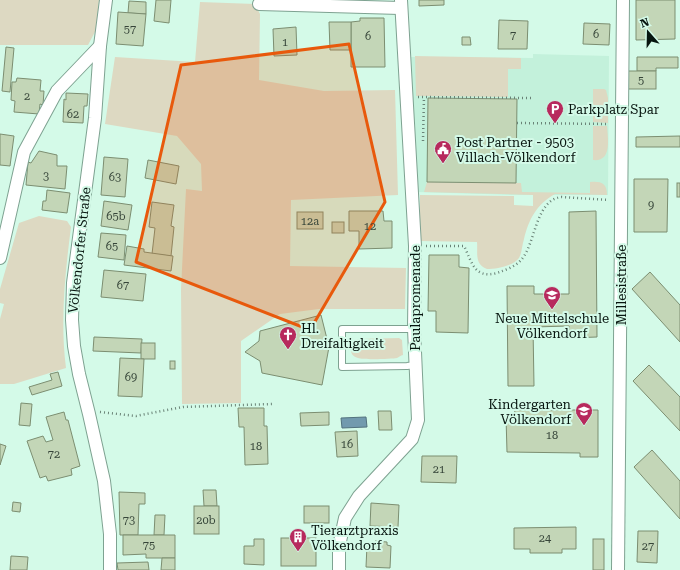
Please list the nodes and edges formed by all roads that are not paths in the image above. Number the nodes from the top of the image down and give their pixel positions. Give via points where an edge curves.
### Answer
1 (106, 0) edge
2 (623, 0) edge
3 (259, 4) dead end
4 (401, 4) edge
5 (100, 46) junction
6 (0, 258) edge
7 (414, 329) junction
8 (416, 365) junction
9 (110, 570) edge
10 (339, 570) edge
11 (618, 570) edge

1 - 5 street, Völkendorfer Straße
2 - 11 street, Millesistraße
3 - 4 street
4 - 7 street, Paulapromenade via 415,246
5 - 6 street via 57,91 24,152
5 - 9 street, Völkendorfer Straße via 95,118 73,283 72,320 79,374 104,481 110,534
7 - 8 street, Paulapromenade
7 - 8 lane via 342,329 342,367
8 - 10 street, Paulapromenade via 418,420 412,439 360,496 345,518 339,546

